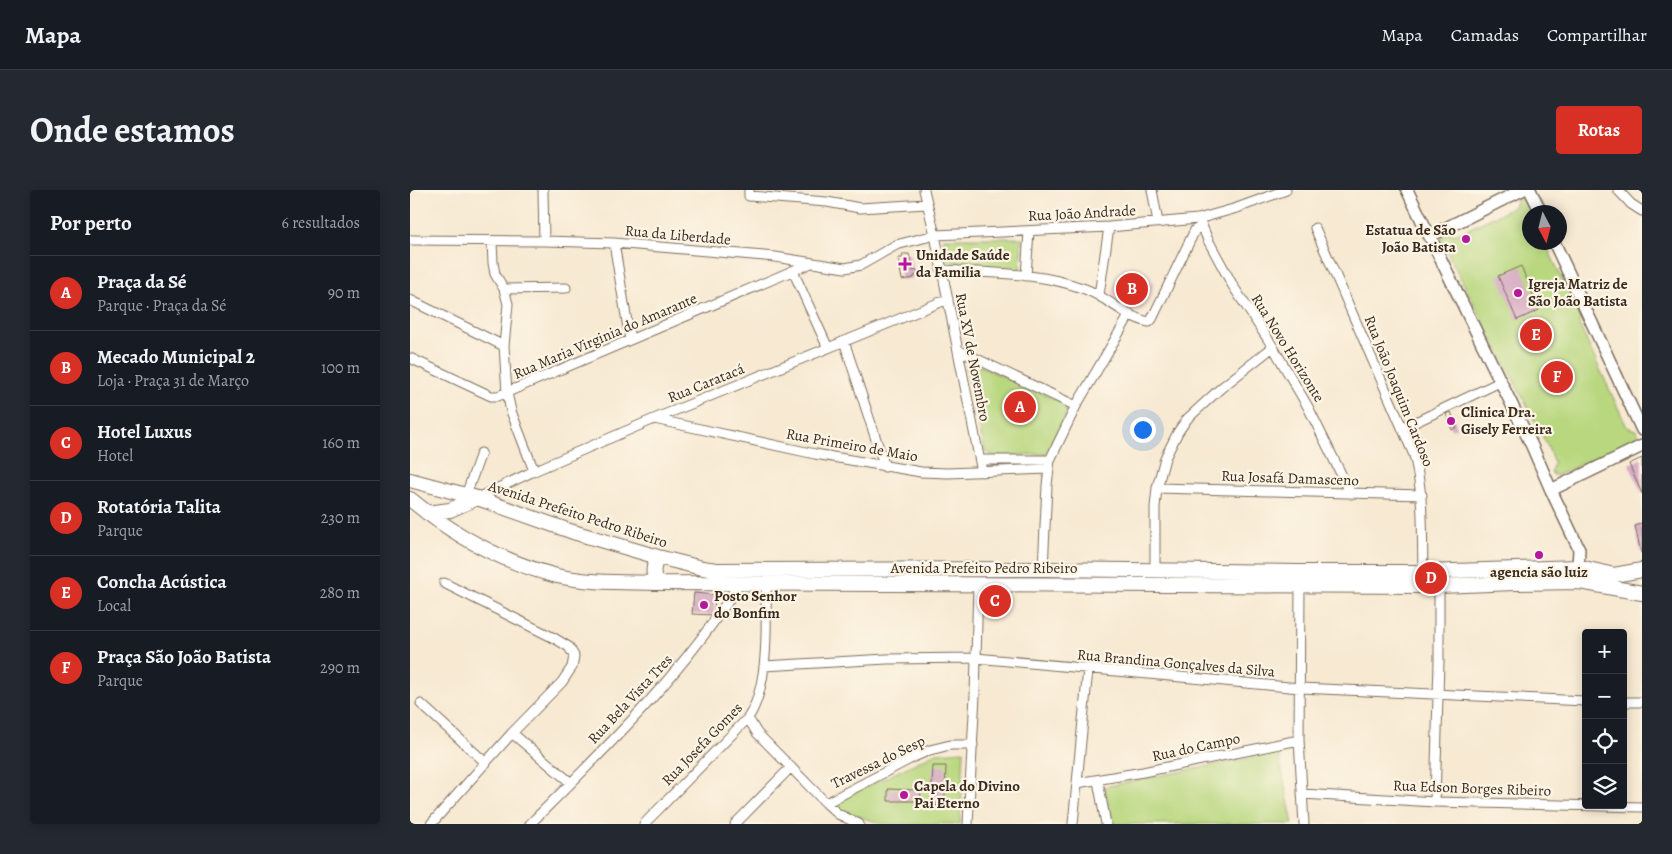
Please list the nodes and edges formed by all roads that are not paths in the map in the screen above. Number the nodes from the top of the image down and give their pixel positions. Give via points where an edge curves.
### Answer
1 (543, 190) edge
2 (749, 190) edge
3 (924, 190) edge
4 (1152, 190) edge
5 (1286, 190) edge
6 (1408, 190) edge
7 (1522, 190) edge
8 (1530, 190) edge
9 (1618, 190) edge
10 (1267, 193) edge
11 (927, 204) junction
12 (1538, 205) edge
13 (1642, 211) edge
14 (1158, 222) junction
15 (1200, 222) junction
16 (1110, 227) junction
17 (1315, 228) dead end
18 (1028, 230) junction
19 (935, 235) junction
20 (1430, 236) junction
21 (410, 240) edge
22 (492, 240) junction
23 (544, 241) junction
24 (614, 243) junction
25 (1558, 250) edge
26 (812, 263) junction
27 (941, 270) junction
28 (793, 271) junction
29 (1026, 276) junction
30 (566, 288) dead end
31 (504, 289) junction
32 (1098, 295) junction
33 (948, 299) junction
34 (410, 300) edge
35 (1130, 314) junction
36 (630, 340) junction
37 (844, 341) junction
38 (504, 346) junction
39 (1273, 347) junction
40 (828, 348) junction
41 (958, 350) junction
42 (410, 358) edge
43 (1502, 381) junction
44 (507, 393) junction
45 (1076, 406) junction
46 (654, 419) junction
47 (1403, 428) junction
48 (1642, 430) edge
49 (1642, 446) edge
50 (481, 453) dead end
51 (980, 460) junction
52 (1049, 465) junction
53 (886, 467) junction
54 (534, 471) junction
55 (982, 472) junction
56 (410, 480) edge
57 (427, 485) junction
58 (1157, 488) junction
59 (1551, 490) junction
60 (1351, 494) junction
61 (1422, 495) junction
62 (471, 497) junction
63 (418, 506) edge
64 (658, 558) junction
65 (1579, 567) junction
66 (978, 569) junction
67 (1044, 569) junction
68 (1155, 570) junction
69 (1642, 570) edge
70 (1439, 571) junction
71 (1423, 572) junction
72 (739, 577) junction
73 (1300, 579) junction
74 (1579, 582) junction
75 (444, 583) dead end
76 (656, 583) junction
77 (766, 583) junction
78 (978, 585) junction
79 (1044, 585) junction
80 (1155, 585) junction
81 (1423, 586) junction
82 (1439, 586) junction
83 (1642, 593) edge
84 (976, 658) junction
85 (764, 666) junction
86 (1088, 668) junction
87 (1300, 688) junction
88 (1438, 695) junction
89 (1582, 701) edge
90 (1627, 702) edge
91 (1642, 702) edge
92 (421, 704) dead end
93 (748, 718) junction
94 (512, 733) junction
95 (1299, 740) junction
96 (972, 745) junction
97 (486, 763) junction
98 (791, 767) junction
99 (1098, 781) junction
100 (571, 783) junction
101 (1077, 783) junction
102 (1302, 794) junction
103 (1435, 802) junction
104 (826, 803) junction
105 (1642, 807) edge
106 (845, 822) edge
107 (431, 824) edge
108 (530, 824) edge
109 (644, 824) edge
110 (734, 824) edge
111 (859, 824) edge
112 (968, 824) edge
113 (1073, 824) edge
114 (1106, 824) edge
115 (1304, 824) edge

1 - 23 street
2 - 11 street via 749,196 860,208
3 - 11 street, Rua XV de Novembro
4 - 14 street
5 - 10 street, Rua João Andrade
6 - 20 street
7 - 20 street
8 - 12 street
9 - 13 street
10 - 15 street, Rua João Andrade
11 - 19 street, Rua XV de Novembro
14 - 15 street, Rua João Andrade
14 - 16 street, Rua João Andrade
15 - 35 street via 1151,322
15 - 39 street, Rua Novo Horizonte via 1233,286
16 - 18 street, Rua João Andrade
16 - 32 street
17 - 47 street, Rua João Joaquim Cardoso
18 - 19 street, Rua João Andrade
18 - 29 street
19 - 26 street, Rua da Liberdade via 896,245 854,267
19 - 27 street, Rua XV de Novembro
20 - 43 street
21 - 22 street, Rua da Liberdade
22 - 23 street, Rua da Liberdade
22 - 31 street via 495,274
23 - 24 street, Rua da Liberdade
24 - 26 street, Rua da Liberdade
24 - 36 street
25 - 48 street
26 - 28 street, Rua Maria Virginia do Amarante
27 - 29 street
27 - 33 street, Rua XV de Novembro
28 - 36 street, Rua Maria Virginia do Amarante
28 - 40 street
29 - 32 street via 1070,284
30 - 31 street
31 - 38 street via 508,304
32 - 35 street
33 - 37 street, Rua Caratacá
33 - 41 street, Rua XV de Novembro
34 - 38 street
35 - 45 street
36 - 44 street, Rua Maria Virginia do Amarante
37 - 40 street, Rua Caratacá
37 - 53 street
38 - 44 street
39 - 58 street via 1187,419 1165,458
39 - 60 street, Rua Novo Horizonte via 1312,414
40 - 46 street, Rua Caratacá
41 - 45 street
41 - 51 street, Rua XV de Novembro
42 - 44 street, Rua Maria Virginia do Amarante via 491,396
43 - 47 street
43 - 59 street
44 - 54 street
45 - 52 street
46 - 53 street, Rua Primeiro de Maio
46 - 54 street, Rua Caratacá
47 - 61 street, Rua João Joaquim Cardoso via 1414,455
49 - 59 street
50 - 62 street
51 - 52 street
51 - 55 street, Rua XV de Novembro
52 - 55 street, Rua Primeiro de Maio
52 - 67 street
53 - 55 street, Rua Primeiro de Maio via 921,472
54 - 62 street, Rua Caratacá
56 - 57 main road, Avenida Prefeito Pedro Ribeiro
57 - 62 main road, Avenida Prefeito Pedro Ribeiro
57 - 63 main road via 416,494
58 - 60 street, Rua Josafá Damasceno
58 - 68 street
59 - 65 street via 1579,549
60 - 61 street, Rua Josafá Damasceno
61 - 71 street, Rua João Joaquim Cardoso
62 - 63 main road via 450,510
62 - 64 main road, Avenida Prefeito Pedro Ribeiro
63 - 76 main road, Avenida Prefeito Pedro Ribeiro via 474,543 536,569 597,581
64 - 72 main road, Avenida Prefeito Pedro Ribeiro
64 - 76 main road via 654,567
65 - 69 main road, Avenida Prefeito Pedro Ribeiro via 1620,575
65 - 70 main road, Avenida Prefeito Pedro Ribeiro
65 - 74 main road via 1572,572
66 - 67 main road, Avenida Prefeito Pedro Ribeiro
66 - 72 main road, Avenida Prefeito Pedro Ribeiro
66 - 78 main road
67 - 68 main road, Avenida Prefeito Pedro Ribeiro
67 - 79 main road
68 - 73 main road, Avenida Prefeito Pedro Ribeiro
68 - 80 main road
70 - 71 main road, Avenida Prefeito Pedro Ribeiro
70 - 82 main road
71 - 73 main road, Avenida Prefeito Pedro Ribeiro
71 - 81 main road
72 - 76 main road, Avenida Prefeito Pedro Ribeiro
72 - 77 main road, Avenida Prefeito Pedro Ribeiro
72 - 100 street, Rua Bela Vista Tres via 708,631 684,662
73 - 80 main road, Avenida Prefeito Pedro Ribeiro
73 - 81 main road, Avenida Prefeito Pedro Ribeiro
73 - 87 street
74 - 82 main road, Avenida Prefeito Pedro Ribeiro
74 - 83 main road, Avenida Prefeito Pedro Ribeiro
75 - 94 street via 554,638 572,651 572,667 562,682
77 - 78 main road, Avenida Prefeito Pedro Ribeiro
77 - 85 street, Rua Josefa Gomes
78 - 79 main road, Avenida Prefeito Pedro Ribeiro
78 - 84 street
79 - 80 main road, Avenida Prefeito Pedro Ribeiro
81 - 82 main road, Avenida Prefeito Pedro Ribeiro
82 - 88 street
84 - 85 street, Rua Brandina Gonçalves da Silva
84 - 86 street, Rua Brandina Gonçalves da Silva
84 - 96 street
85 - 93 street, Rua Josefa Gomes via 759,696
86 - 87 street, Rua Brandina Gonçalves da Silva
86 - 101 street
87 - 88 street, Rua Brandina Gonçalves da Silva
87 - 95 street
88 - 89 street, Rua Brandina Gonçalves da Silva
88 - 103 street
90 - 91 street
92 - 97 street
93 - 98 street via 756,733
93 - 109 street, Rua Josefa Gomes
94 - 97 street
94 - 100 street
95 - 99 street, Rua do Campo
95 - 102 street
96 - 104 street, Travessa do Sesp via 950,745 930,750
96 - 112 street
97 - 107 street
98 - 104 street
98 - 110 street
99 - 101 street, Rua do Campo
99 - 114 street
100 - 108 street, Rua Bela Vista Tres
101 - 113 street
102 - 103 street, Rua Edson Borges Ribeiro
102 - 115 street
103 - 105 street, Rua Edson Borges Ribeiro
104 - 106 street
106 - 111 street

